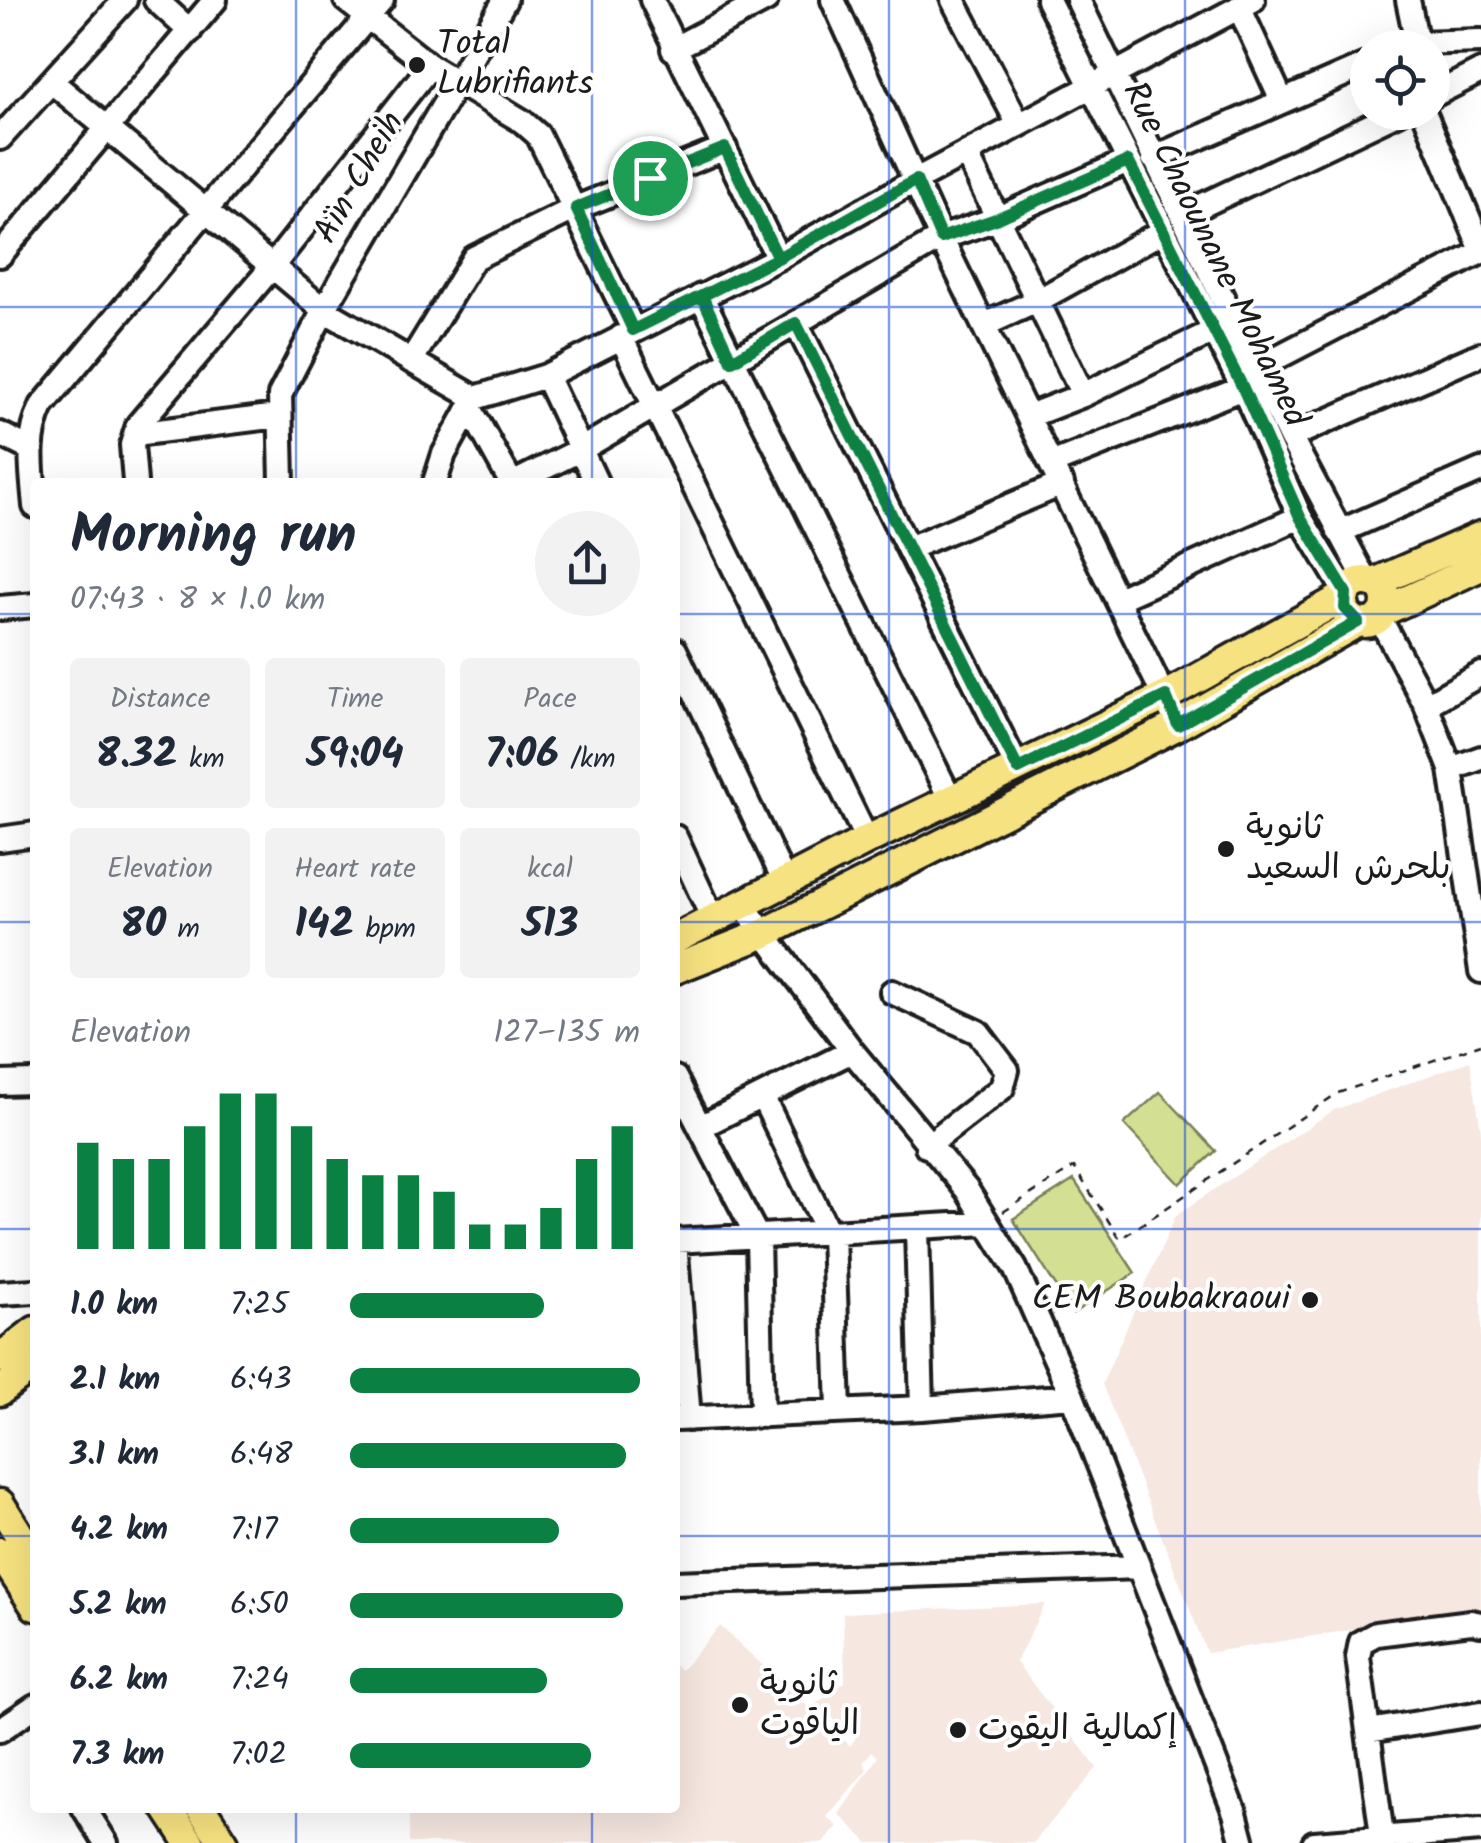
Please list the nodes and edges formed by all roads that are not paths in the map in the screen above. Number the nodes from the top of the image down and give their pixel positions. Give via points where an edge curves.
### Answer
1 (124, 0) edge
2 (156, 0) edge
3 (215, 0) edge
4 (346, 0) edge
5 (505, 0) edge
6 (652, 0) edge
7 (766, 0) edge
8 (953, 0) edge
9 (1048, 0) edge
10 (1078, 0) edge
11 (1408, 0) edge
12 (838, 2) edge
13 (1246, 4) edge
14 (375, 9) edge
15 (1411, 30) edge
16 (190, 31) junction
17 (1481, 41) edge
18 (1450, 43) edge
19 (673, 49) junction
20 (430, 66) junction
21 (1481, 71) edge
22 (1350, 72) edge
23 (1102, 80) junction
24 (456, 81) junction
25 (52, 82) junction
26 (1450, 87) edge
27 (1282, 101) junction
28 (1020, 124) junction
29 (106, 128) junction
30 (1361, 130) edge
31 (1431, 130) edge
32 (0, 138) edge
33 (725, 148) junction
34 (967, 155) junction
35 (1153, 158) junction
36 (1128, 161) junction
37 (916, 180) junction
38 (576, 208) junction
39 (203, 211) junction
40 (1182, 215) junction
41 (996, 219) junction
42 (1163, 231) junction
43 (941, 238) junction
44 (1481, 250) edge
45 (0, 255) edge
46 (778, 258) junction
47 (271, 268) junction
48 (702, 296) junction
49 (1036, 301) junction
50 (324, 310) junction
51 (796, 323) junction
52 (984, 325) junction
53 (1214, 331) junction
54 (627, 334) junction
55 (1481, 354) edge
56 (411, 361) junction
57 (732, 361) junction
58 (1257, 368) junction
59 (546, 376) junction
60 (1243, 388) junction
61 (1082, 394) junction
62 (472, 403) junction
63 (653, 408) junction
64 (278, 416) junction
65 (1029, 416) junction
66 (0, 434) edge
67 (134, 434) junction
68 (1290, 437) junction
69 (30, 448) junction
70 (580, 450) junction
71 (1481, 470) edge
72 (1056, 474) junction
73 (33, 478) edge
74 (135, 478) edge
75 (282, 478) edge
76 (436, 478) edge
77 (511, 478) edge
78 (521, 478) edge
79 (594, 478) edge
80 (1300, 517) junction
81 (1339, 532) junction
82 (1481, 536) edge
83 (910, 548) junction
84 (1481, 566) edge
85 (1358, 588) junction
86 (1118, 599) junction
87 (30, 605) edge
88 (0, 608) edge
89 (1374, 617) junction
90 (680, 661) edge
91 (1481, 674) edge
92 (1166, 696) junction
93 (1426, 705) junction
94 (1178, 725) junction
95 (1481, 758) edge
96 (1018, 769) junction
97 (1451, 769) junction
98 (950, 800) junction
99 (30, 835) edge
100 (0, 839) edge
101 (867, 840) junction
102 (680, 848) edge
103 (785, 882) junction
104 (742, 904) junction
105 (713, 919) junction
106 (763, 934) junction
107 (680, 936) edge
108 (680, 967) edge
109 (1481, 971) edge
110 (892, 992) dead end
111 (852, 1051) junction
112 (30, 1082) edge
113 (0, 1083) edge
114 (680, 1088) edge
115 (764, 1098) junction
116 (700, 1127) junction
117 (927, 1146) junction
118 (986, 1222) junction
119 (917, 1229) junction
120 (831, 1234) junction
121 (758, 1238) junction
122 (680, 1241) edge
123 (30, 1292) edge
124 (0, 1293) edge
125 (30, 1334) edge
126 (0, 1358) edge
127 (30, 1368) edge
128 (680, 1368) edge
129 (0, 1391) edge
130 (1072, 1396) junction
131 (922, 1408) junction
132 (839, 1410) junction
133 (762, 1416) junction
134 (682, 1419) edge
135 (0, 1504) edge
136 (0, 1552) edge
137 (30, 1552) edge
138 (1139, 1567) junction
139 (680, 1583) edge
140 (30, 1598) edge
141 (1481, 1624) edge
142 (1481, 1713) edge
143 (30, 1716) edge
144 (0, 1730) edge
145 (1368, 1731) junction
146 (87, 1813) edge
147 (169, 1813) edge
148 (204, 1813) edge
149 (1481, 1830) edge
150 (1392, 1838) edge
151 (106, 1843) edge
152 (190, 1843) edge
153 (224, 1843) edge
154 (1243, 1843) edge
155 (1314, 1843) edge

1 - 25 street
2 - 16 street
3 - 16 street
4 - 14 street
5 - 24 street, Aïn Cheih
6 - 19 street
7 - 19 street
8 - 28 street
9 - 23 street, Rue Chaounane Mohamed
10 - 23 street, Rue Chaounane Mohamed
11 - 15 street
12 - 37 street
13 - 23 street
13 - 27 street
14 - 20 street
14 - 39 street
16 - 29 street
17 - 18 street
19 - 33 street
20 - 24 street
20 - 47 street
21 - 26 street
22 - 27 street
23 - 28 street
23 - 35 street, Rue Chaounane Mohamed
23 - 36 street, Rue Chaounane Mohamed
24 - 38 street via 530,126
24 - 50 street, Aïn Cheih
25 - 29 street
25 - 32 street
27 - 35 street
28 - 34 street
29 - 39 street
29 - 45 street
30 - 40 street
31 - 44 street
33 - 38 street
33 - 46 street
34 - 37 street
34 - 41 street
35 - 40 street, Rue Chaounane Mohamed
36 - 41 street
36 - 42 street, Rue Chaounane Mohamed
37 - 43 street
37 - 46 street
38 - 54 street
38 - 56 street via 474,258
39 - 47 street
39 - 69 street via 42,406
40 - 58 street, Rue Chaounane Mohamed
41 - 43 street
41 - 49 street
42 - 49 street
42 - 53 street, Rue Chaounane Mohamed
43 - 51 street
43 - 52 street
44 - 58 street
46 - 48 street
47 - 50 street
47 - 67 street
48 - 54 street
48 - 57 street
49 - 52 street
49 - 61 street
50 - 56 street
50 - 64 street, Aïn Cheih via 280,395
51 - 57 street
51 - 83 street
52 - 65 street
53 - 60 street, Rue Chaounane Mohamed
53 - 61 street
54 - 59 street
54 - 63 street
55 - 68 street
56 - 62 street
57 - 63 street
57 - 98 street
58 - 68 street, Rue Chaounane Mohamed
59 - 62 street
59 - 70 street
60 - 72 street
60 - 80 street, Rue Chaounane Mohamed
61 - 65 street
62 - 76 street
62 - 77 street
63 - 70 street
63 - 101 street
64 - 67 street
64 - 75 street
65 - 72 street
66 - 69 street
67 - 74 street
68 - 81 street, Rue Chaounane Mohamed
69 - 73 street
70 - 78 street
70 - 79 street
71 - 81 street
72 - 83 street
72 - 86 street
80 - 85 street, Rue Chaounane Mohamed
80 - 86 street
81 - 85 street, Rue Chaounane Mohamed
82 - 85 main road
83 - 96 street
84 - 89 main road
85 - 89 main road via 1384,595
85 - 89 main road via 1345,608
85 - 92 main road
86 - 92 street
87 - 88 street
89 - 93 street
89 - 94 main road
90 - 103 street
91 - 93 street
92 - 94 street
92 - 96 main road
93 - 97 street
94 - 106 main road
95 - 97 street
96 - 98 main road
97 - 109 street
98 - 101 main road
99 - 100 street
101 - 103 main road
102 - 105 street
103 - 104 main road
104 - 105 main road
104 - 106 street
105 - 107 main road
106 - 108 main road
106 - 111 street
110 - 117 street via 978,1032 1007,1070 1002,1088
111 - 115 street
111 - 117 street
112 - 113 street
114 - 116 street
115 - 116 street
115 - 120 street
116 - 121 street
117 - 118 street
118 - 119 street
118 - 130 street via 1015,1268
119 - 120 street
119 - 131 street
120 - 121 street
120 - 132 street
121 - 122 street
121 - 133 street
123 - 124 street
125 - 126 main road
127 - 129 main road
128 - 134 street
130 - 131 street
130 - 138 street
131 - 132 street
132 - 133 street
133 - 134 street
135 - 137 main road
136 - 140 main road
138 - 139 street
138 - 154 street
141 - 145 street via 1376,1634 1361,1642
142 - 145 street
143 - 144 street
145 - 150 street
146 - 151 street
147 - 152 main road
148 - 153 main road
149 - 150 street
150 - 155 street

